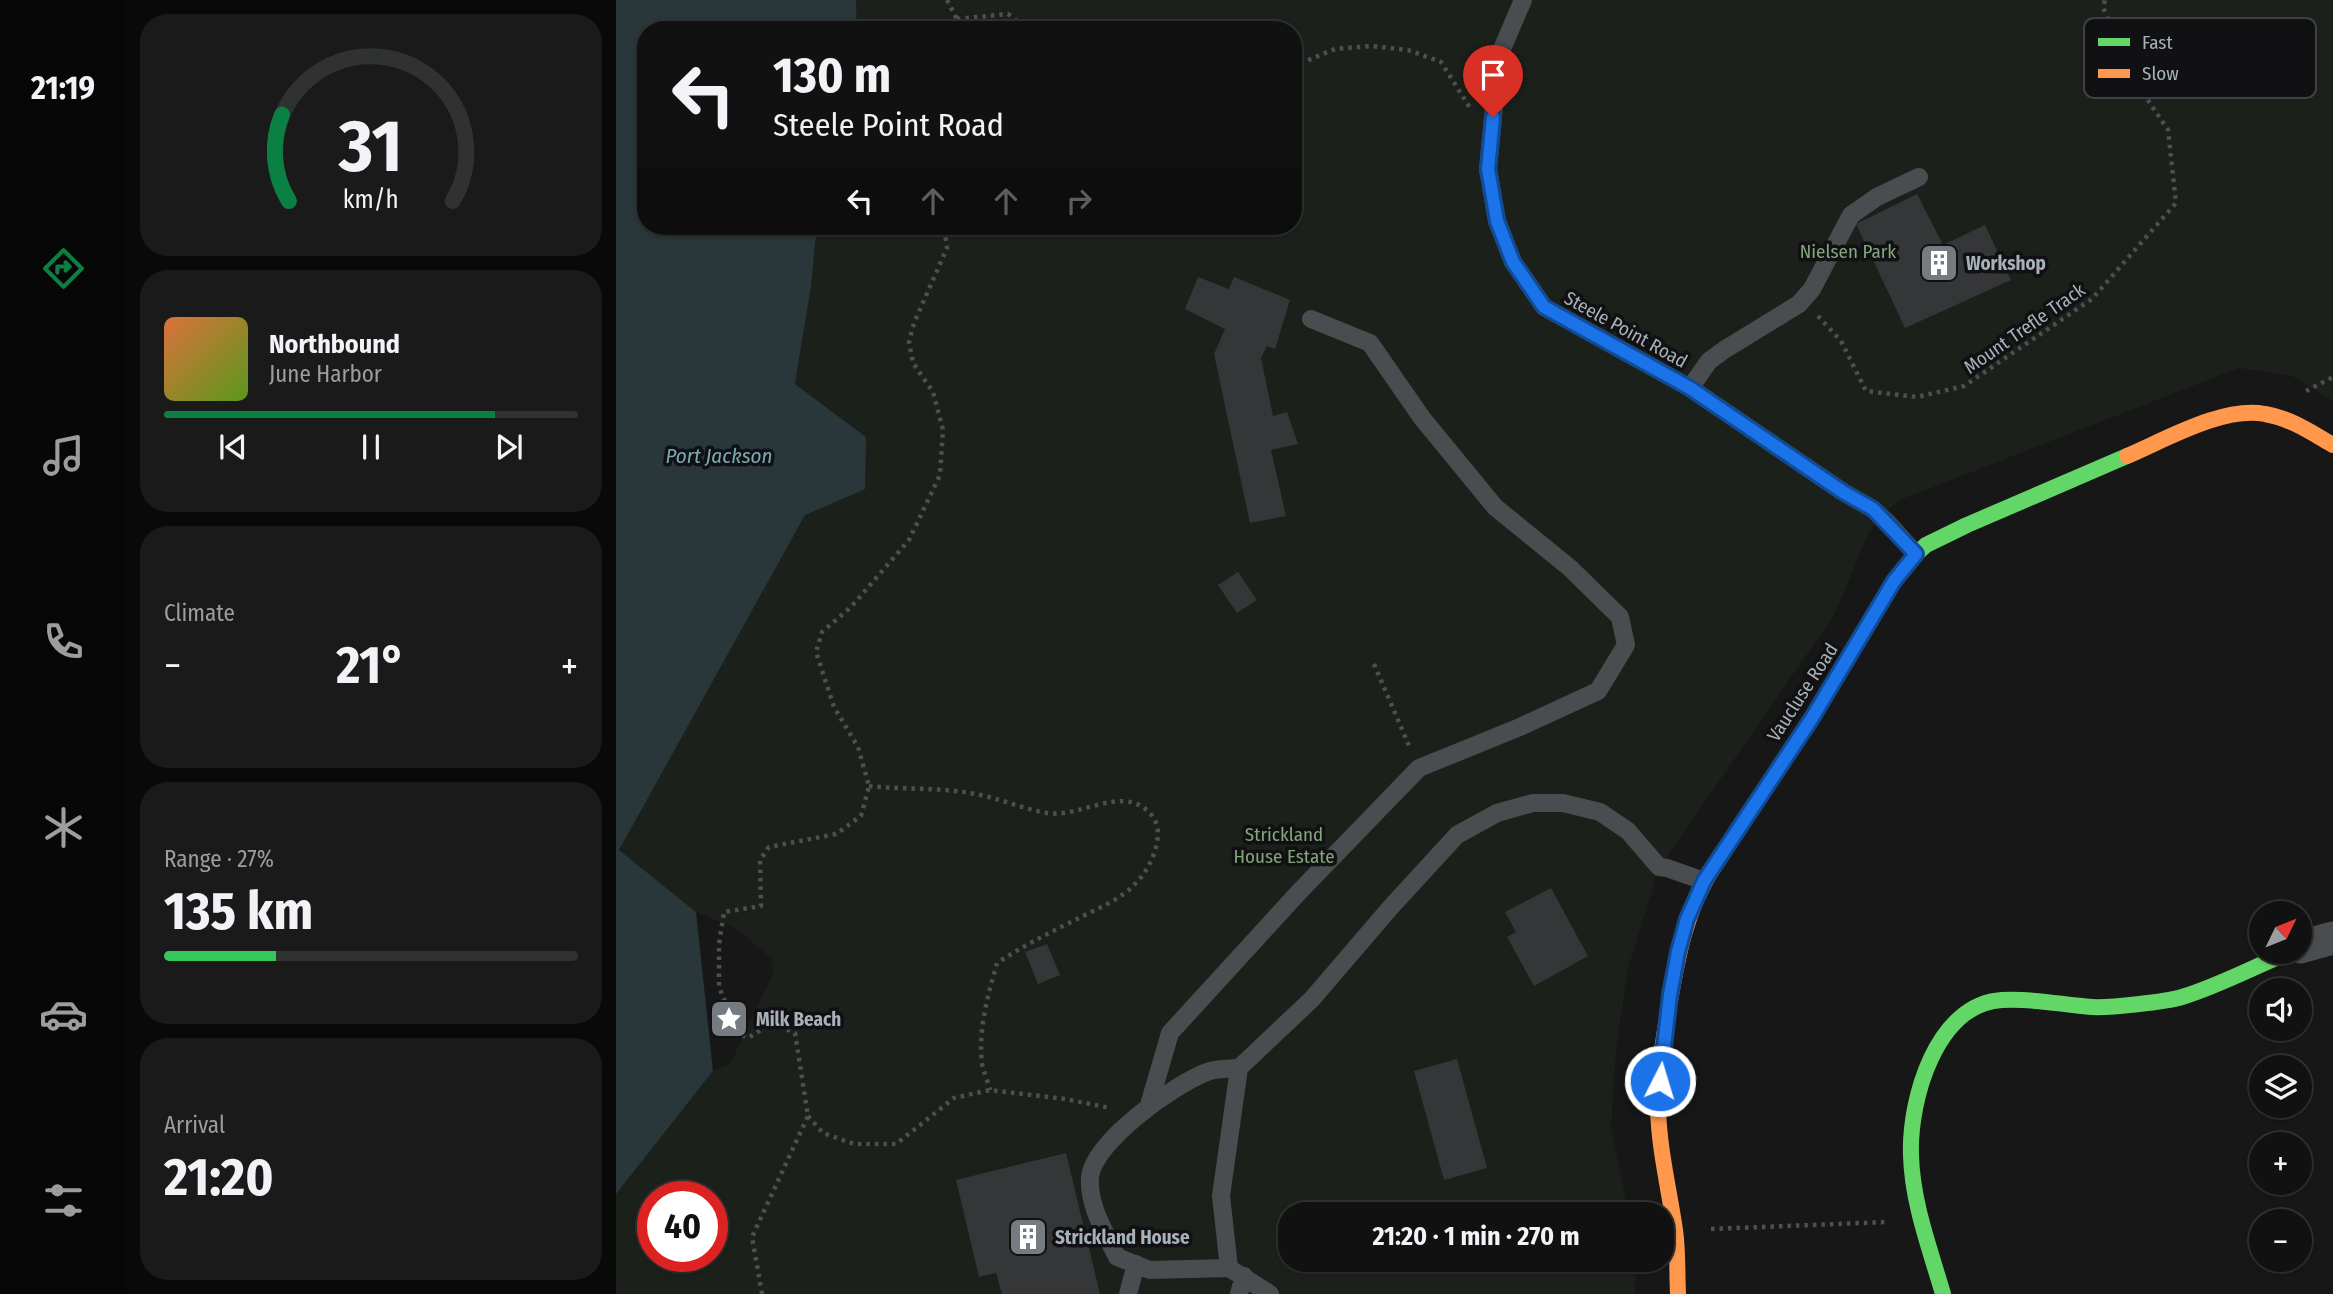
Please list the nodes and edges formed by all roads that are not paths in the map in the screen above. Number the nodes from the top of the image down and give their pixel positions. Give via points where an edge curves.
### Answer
1 (1523, 0) edge
2 (1919, 177) dead end
3 (1311, 319) dead end
4 (1690, 388) junction
5 (2333, 445) edge
6 (1916, 554) junction
7 (1704, 881) junction
8 (2333, 938) edge
9 (2312, 944) edge
10 (2261, 964) edge
11 (1238, 1068) junction
12 (1149, 1105) junction
13 (1136, 1265) junction
14 (1236, 1272) junction
15 (1128, 1294) edge
16 (1239, 1294) edge
17 (1270, 1294) edge
18 (1678, 1294) edge
19 (1943, 1294) edge

1 - 4 lane, Steele Point Road via 1499,56 1488,169 1497,221 1513,262 1544,307
2 - 4 lane via 1851,215 1812,289 1799,304 1709,361
3 - 12 lane via 1370,343 1422,418 1495,507 1570,568 1620,617 1626,645 1598,691 1419,768 1170,1033
4 - 6 lane, Steele Point Road via 1873,509
5 - 6 street, Vaucluse Road via 2287,419 2245,412 2227,416 1967,525
6 - 7 street, Vaucluse Road via 1894,581 1812,718
7 - 11 lane via 1659,867 1628,831 1600,812 1563,803 1533,803 1497,813 1457,835 1312,999
7 - 18 street, Vaucluse Road via 1678,952 1661,1055 1658,1106 1675,1231
8 - 9 street
10 - 19 street via 2182,997 2096,1007 2002,1000 1975,1006 1946,1032 1927,1065 1914,1114 1911,1154 1919,1207
11 - 12 lane via 1208,1071
11 - 14 lane via 1221,1196
12 - 13 lane via 1104,1149 1090,1174 1090,1199 1117,1257
13 - 14 lane via 1150,1270
13 - 15 lane
14 - 16 lane
14 - 17 lane

